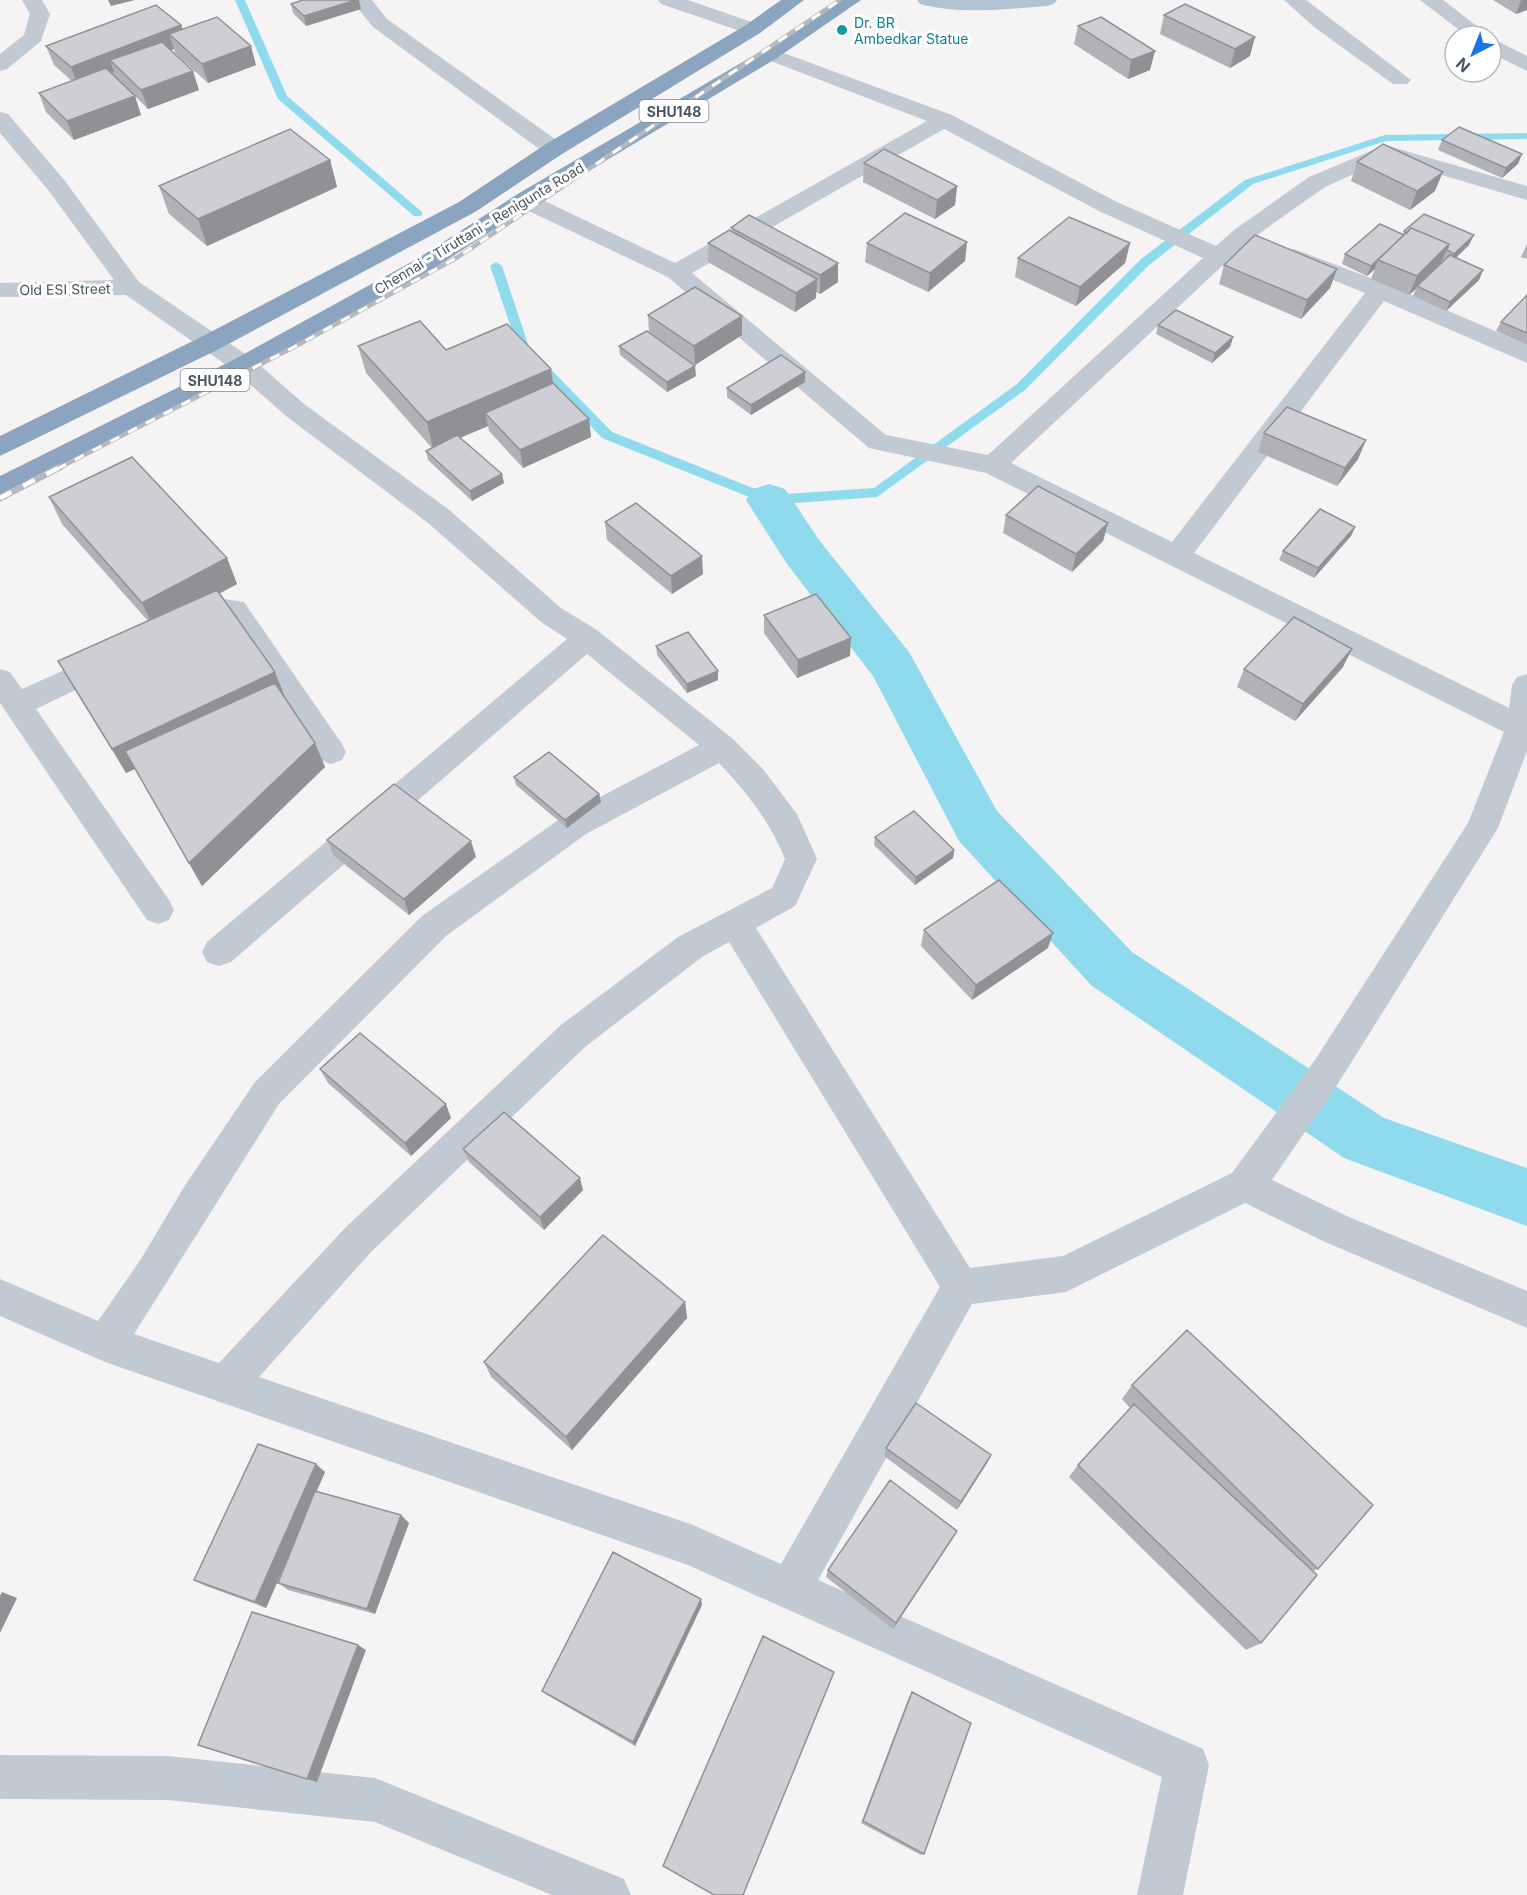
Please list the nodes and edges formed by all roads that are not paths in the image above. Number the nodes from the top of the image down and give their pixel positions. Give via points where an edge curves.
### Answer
1 (32, 0) edge
2 (361, 0) edge
3 (668, 0) edge
4 (794, 0) edge
5 (851, 0) edge
6 (927, 0) edge
7 (1047, 0) edge
8 (1294, 0) edge
9 (1430, 0) edge
10 (1463, 24) edge
11 (753, 29) junction
12 (1503, 51) edge
13 (770, 54) junction
14 (0, 65) edge
15 (1527, 65) edge
16 (1400, 80) dead end
17 (0, 119) edge
18 (944, 120) junction
19 (554, 149) junction
20 (1527, 194) edge
21 (524, 200) junction
22 (1260, 242) junction
23 (1219, 256) junction
24 (676, 272) junction
25 (130, 288) junction
26 (0, 290) edge
27 (1380, 290) junction
28 (210, 343) junction
29 (1527, 355) edge
30 (244, 365) junction
31 (0, 447) edge
32 (993, 465) junction
33 (0, 487) edge
34 (1177, 556) junction
35 (166, 634) edge
36 (586, 638) junction
37 (134, 649) edge
38 (0, 680) edge
39 (1527, 684) edge
40 (17, 705) junction
41 (1524, 728) edge
42 (722, 747) junction
43 (331, 752) dead end
44 (158, 910) dead end
45 (735, 923) junction
46 (219, 952) dead end
47 (1250, 1179) junction
48 (961, 1287) junction
49 (0, 1297) edge
50 (1527, 1310) edge
51 (105, 1343) junction
52 (225, 1385) junction
53 (790, 1589) junction
54 (0, 1777) edge
55 (608, 1895) edge
56 (1160, 1895) edge

1 - 14 street via 40,14 34,37
2 - 19 street via 380,23
3 - 11 street
4 - 11 highway, Chennai - Tiruttani - Renigunta Road / SHU148
5 - 13 highway, Chennai - Tiruttani - Renigunta Road / SHU148
6 - 7 main road via 966,6
8 - 16 street
9 - 10 street
11 - 19 highway, Chennai - Tiruttani - Renigunta Road / SHU148
12 - 15 street
13 - 18 street
13 - 21 highway, Chennai - Tiruttani - Renigunta Road / SHU148
17 - 25 street via 57,186
18 - 23 street via 1107,206
18 - 24 street
19 - 28 highway, Chennai - Tiruttani - Renigunta Road / SHU148 via 467,207
20 - 22 street via 1385,152 1317,182
21 - 24 street
21 - 30 highway, Chennai - Tiruttani - Renigunta Road / SHU148 via 425,264
22 - 23 street
22 - 27 street
23 - 32 street
24 - 32 street via 878,442
25 - 26 street, Old ESI Street
25 - 28 street
27 - 29 street
27 - 34 street
28 - 30 street
28 - 31 highway, Chennai - Tiruttani - Renigunta Road / SHU148
30 - 33 highway, Chennai - Tiruttani - Renigunta Road / SHU148
30 - 36 street via 295,410 438,516 551,615
32 - 34 street
34 - 41 street
35 - 43 street via 208,614 234,609
36 - 42 street
36 - 46 street
37 - 40 street
38 - 40 street
39 - 41 street
40 - 44 street
41 - 47 street via 1482,828 1327,1071
42 - 45 street via 751,777 786,824 801,859 784,897
42 - 51 street via 575,825 434,926 267,1093
45 - 48 street
45 - 52 street via 690,947 573,1036 358,1240
47 - 48 street via 1066,1274
47 - 50 street via 1336,1229
48 - 53 street
49 - 51 street
51 - 52 street
52 - 53 street via 693,1546
53 - 56 street via 1187,1765
54 - 55 street via 168,1778 375,1800

